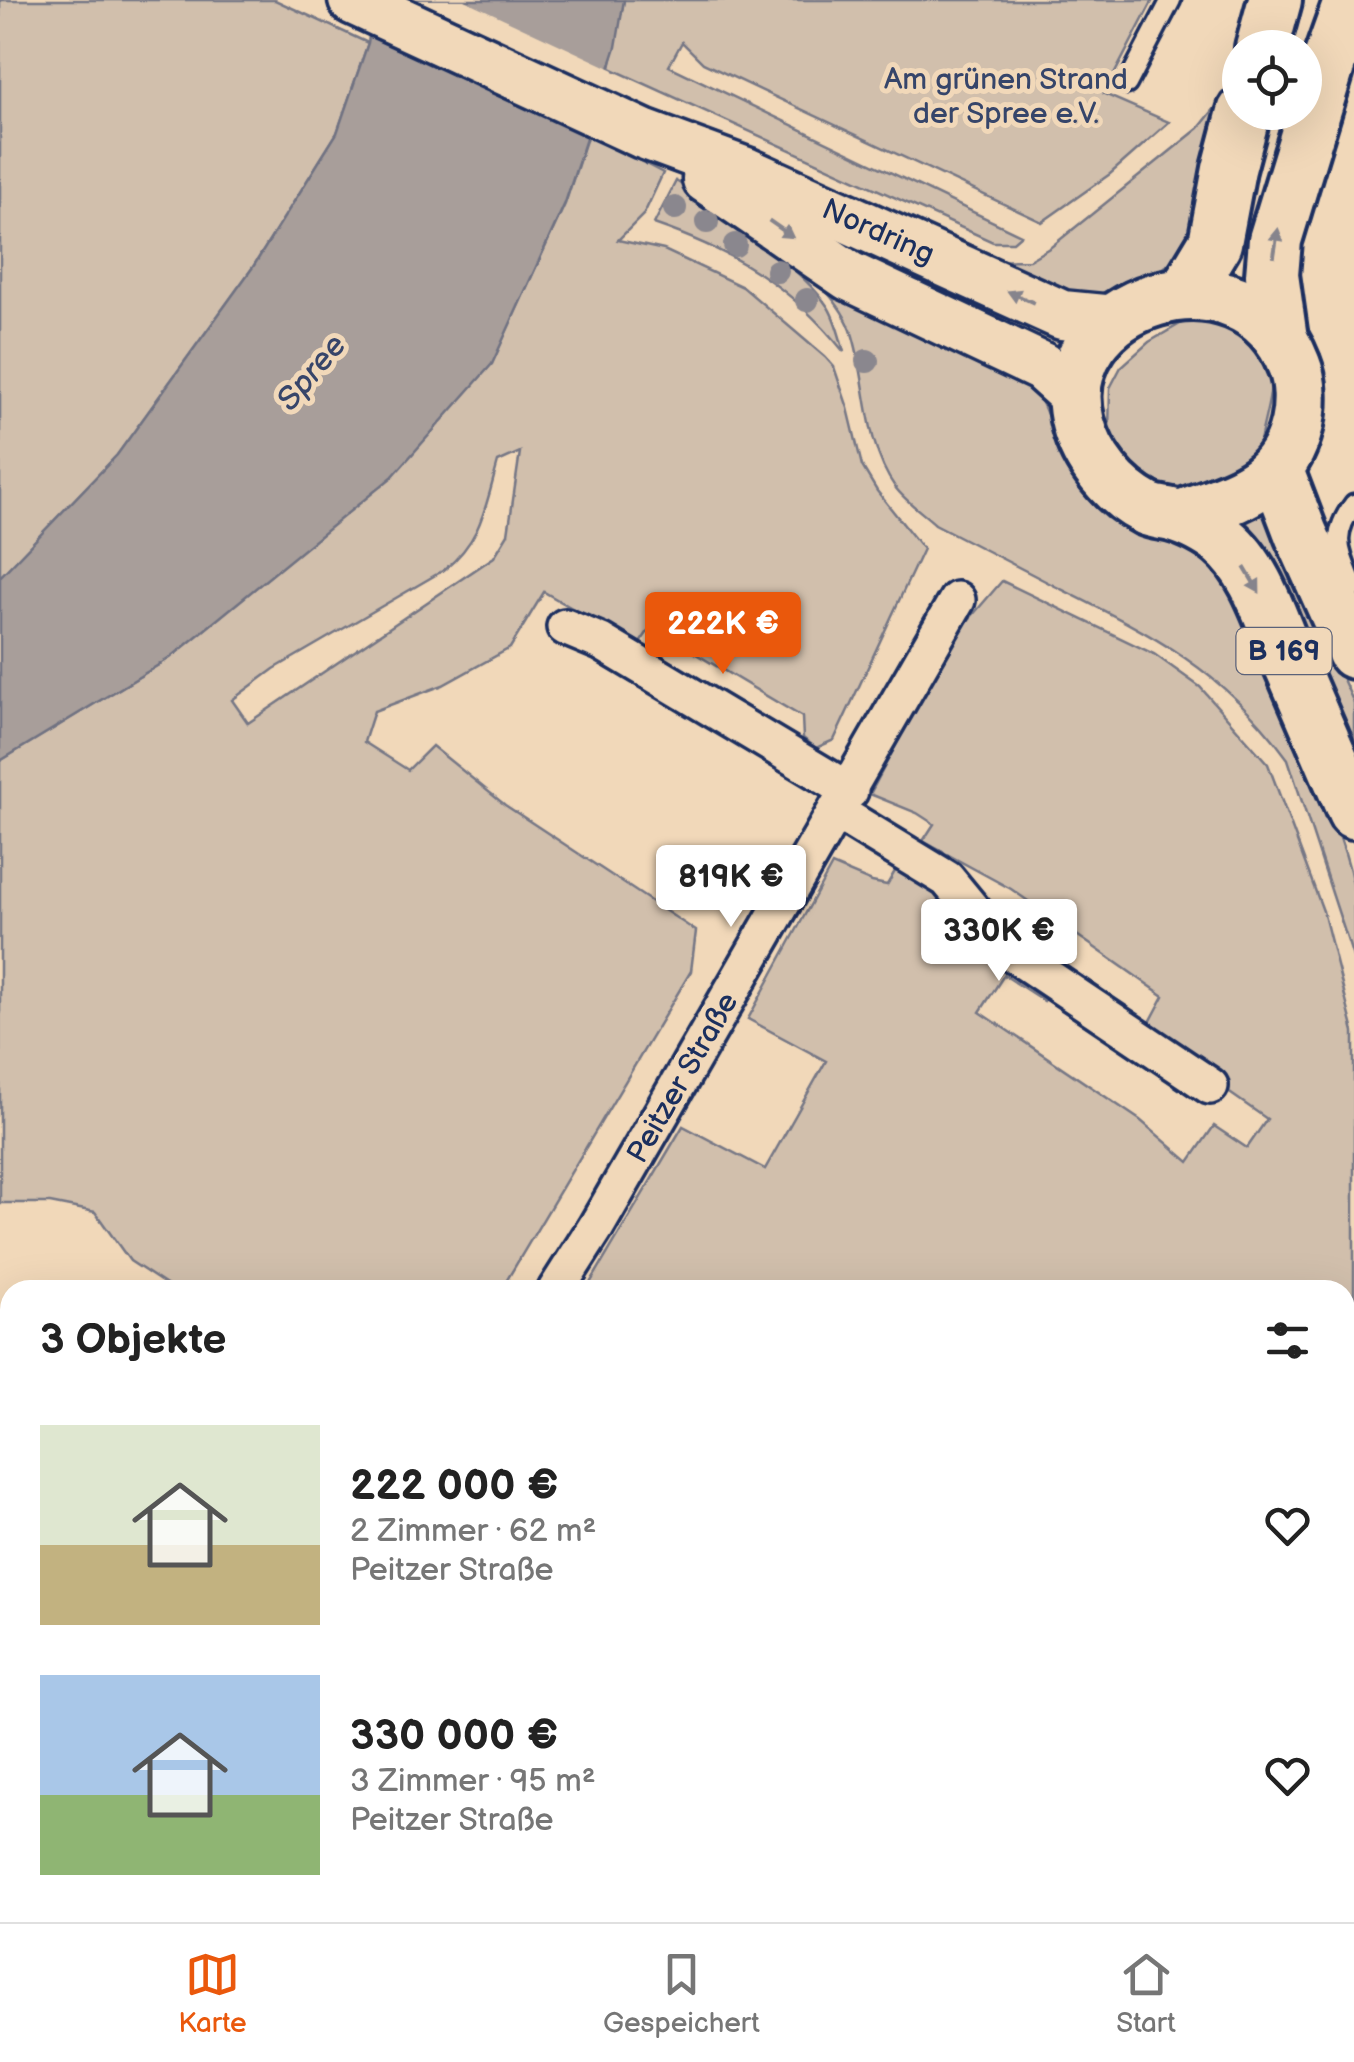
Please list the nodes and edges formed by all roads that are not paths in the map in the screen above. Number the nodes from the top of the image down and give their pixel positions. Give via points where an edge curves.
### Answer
1 (353, 0) edge
2 (1171, 0) edge
3 (1275, 0) edge
4 (1351, 0) edge
5 (1267, 30) edge
6 (1127, 84) dead end
7 (1239, 130) edge
8 (643, 134) junction
9 (1186, 291) junction
10 (1114, 320) junction
11 (1281, 339) junction
12 (1074, 396) junction
13 (1277, 471) junction
14 (1354, 504) edge
15 (1180, 517) junction
16 (957, 600) dead end
17 (1351, 614) edge
18 (565, 627) dead end
19 (844, 801) junction
20 (1354, 812) edge
21 (1210, 1086) dead end
22 (562, 1280) edge

1 - 8 main road, Nordring
2 - 6 lane
3 - 5 main road
11 -> 4 main road via 1272,275 1275,240
7 - 9 main road via 1215,244
10 -> 8 main road, Nordring via 1062,316 746,172
8 -> 12 main road, Nordring via 849,276 1042,367
9 - 10 main road via 1149,298
9 - 11 main road via 1234,301
10 - 12 main road via 1085,351
11 - 13 main road via 1295,367 1301,410 1293,444
12 - 15 main road, B 169 via 1091,456 1115,488 1149,510
13 - 15 main road
13 - 17 main road, B 169 via 1301,534
14 - 17 lane via 1336,538
15 -> 20 main road, B 169 via 1223,541 1253,578
16 - 19 street, Peitzer Straße
18 - 19 street via 601,642
19 - 21 street via 947,879 1003,948
19 - 22 street, Peitzer Straße

